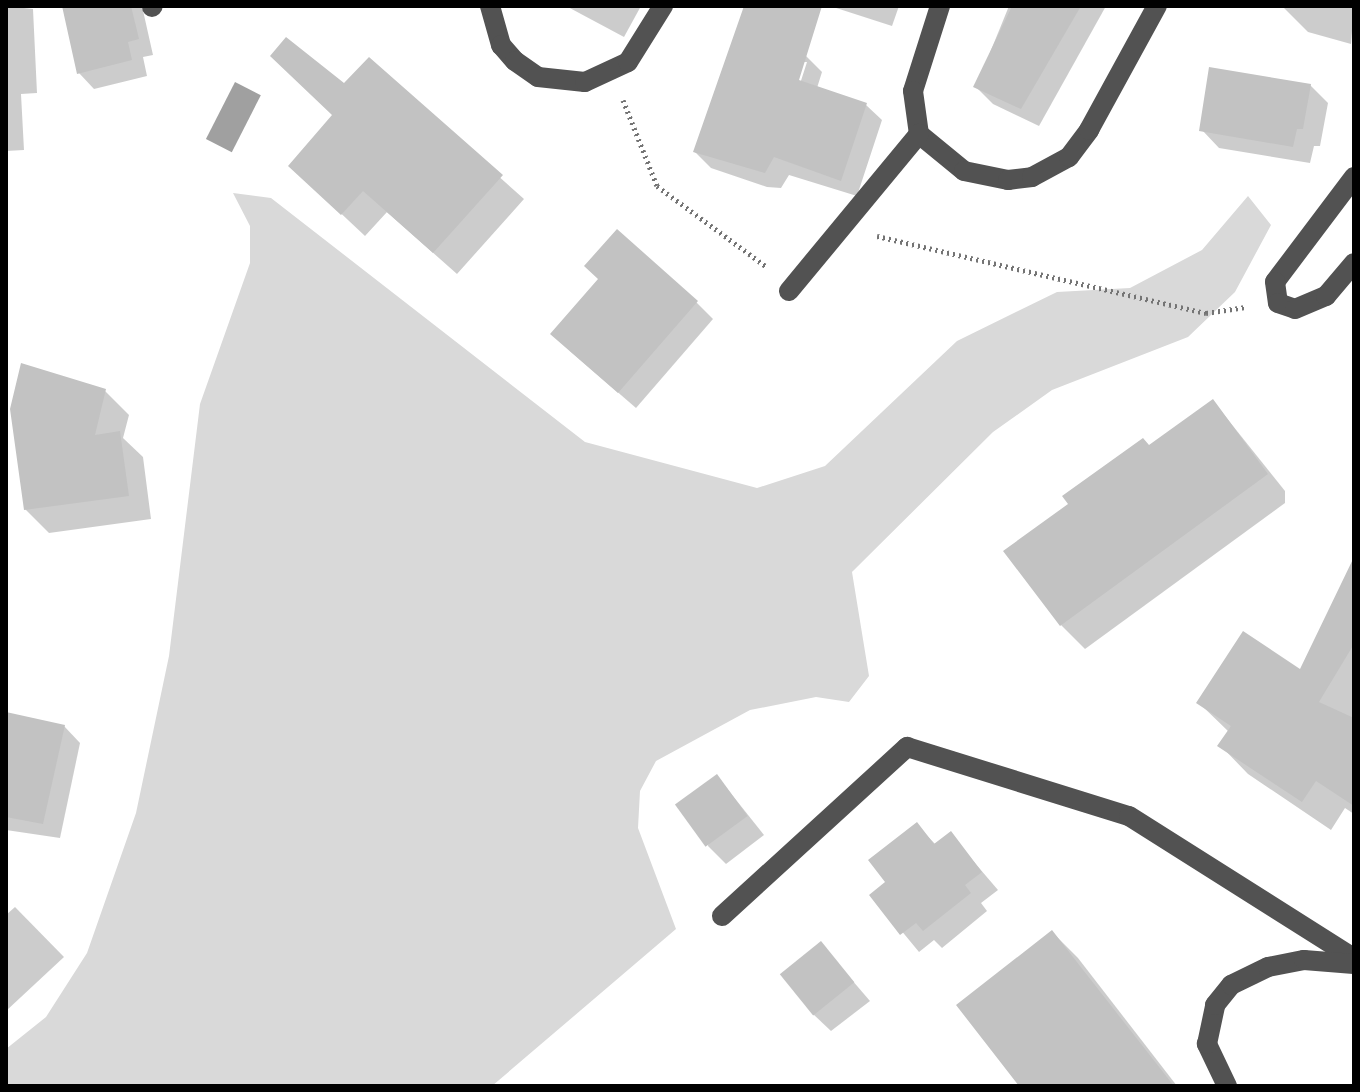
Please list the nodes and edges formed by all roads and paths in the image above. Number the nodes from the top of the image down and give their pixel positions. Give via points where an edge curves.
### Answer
1 (490, 6) edge
2 (663, 6) edge
3 (940, 6) edge
4 (1157, 6) edge
5 (609, 74) junction
6 (919, 134) junction
7 (1354, 177) edge
8 (848, 220) junction
9 (1354, 263) edge
10 (789, 291) joint
11 (1278, 303) junction
12 (722, 916) dead end
13 (1354, 961) edge
14 (1227, 1086) edge

1 - 5 street via 501,45 538,77 585,82
2 - 5 street via 642,47
3 - 6 street via 913,91
4 - 6 street via 1089,130 1069,157 1032,177 985,178 964,171
5 - 10 path via 640,133 657,186 759,258
6 - 8 street
7 - 11 street via 1275,282
8 - 10 street
8 - 11 path via 876,236 1206,313
9 - 11 street via 1326,296 1295,309
12 - 13 street via 907,747 1129,816
13 - 14 street via 1304,960 1268,967 1231,985 1215,1005 1207,1044

